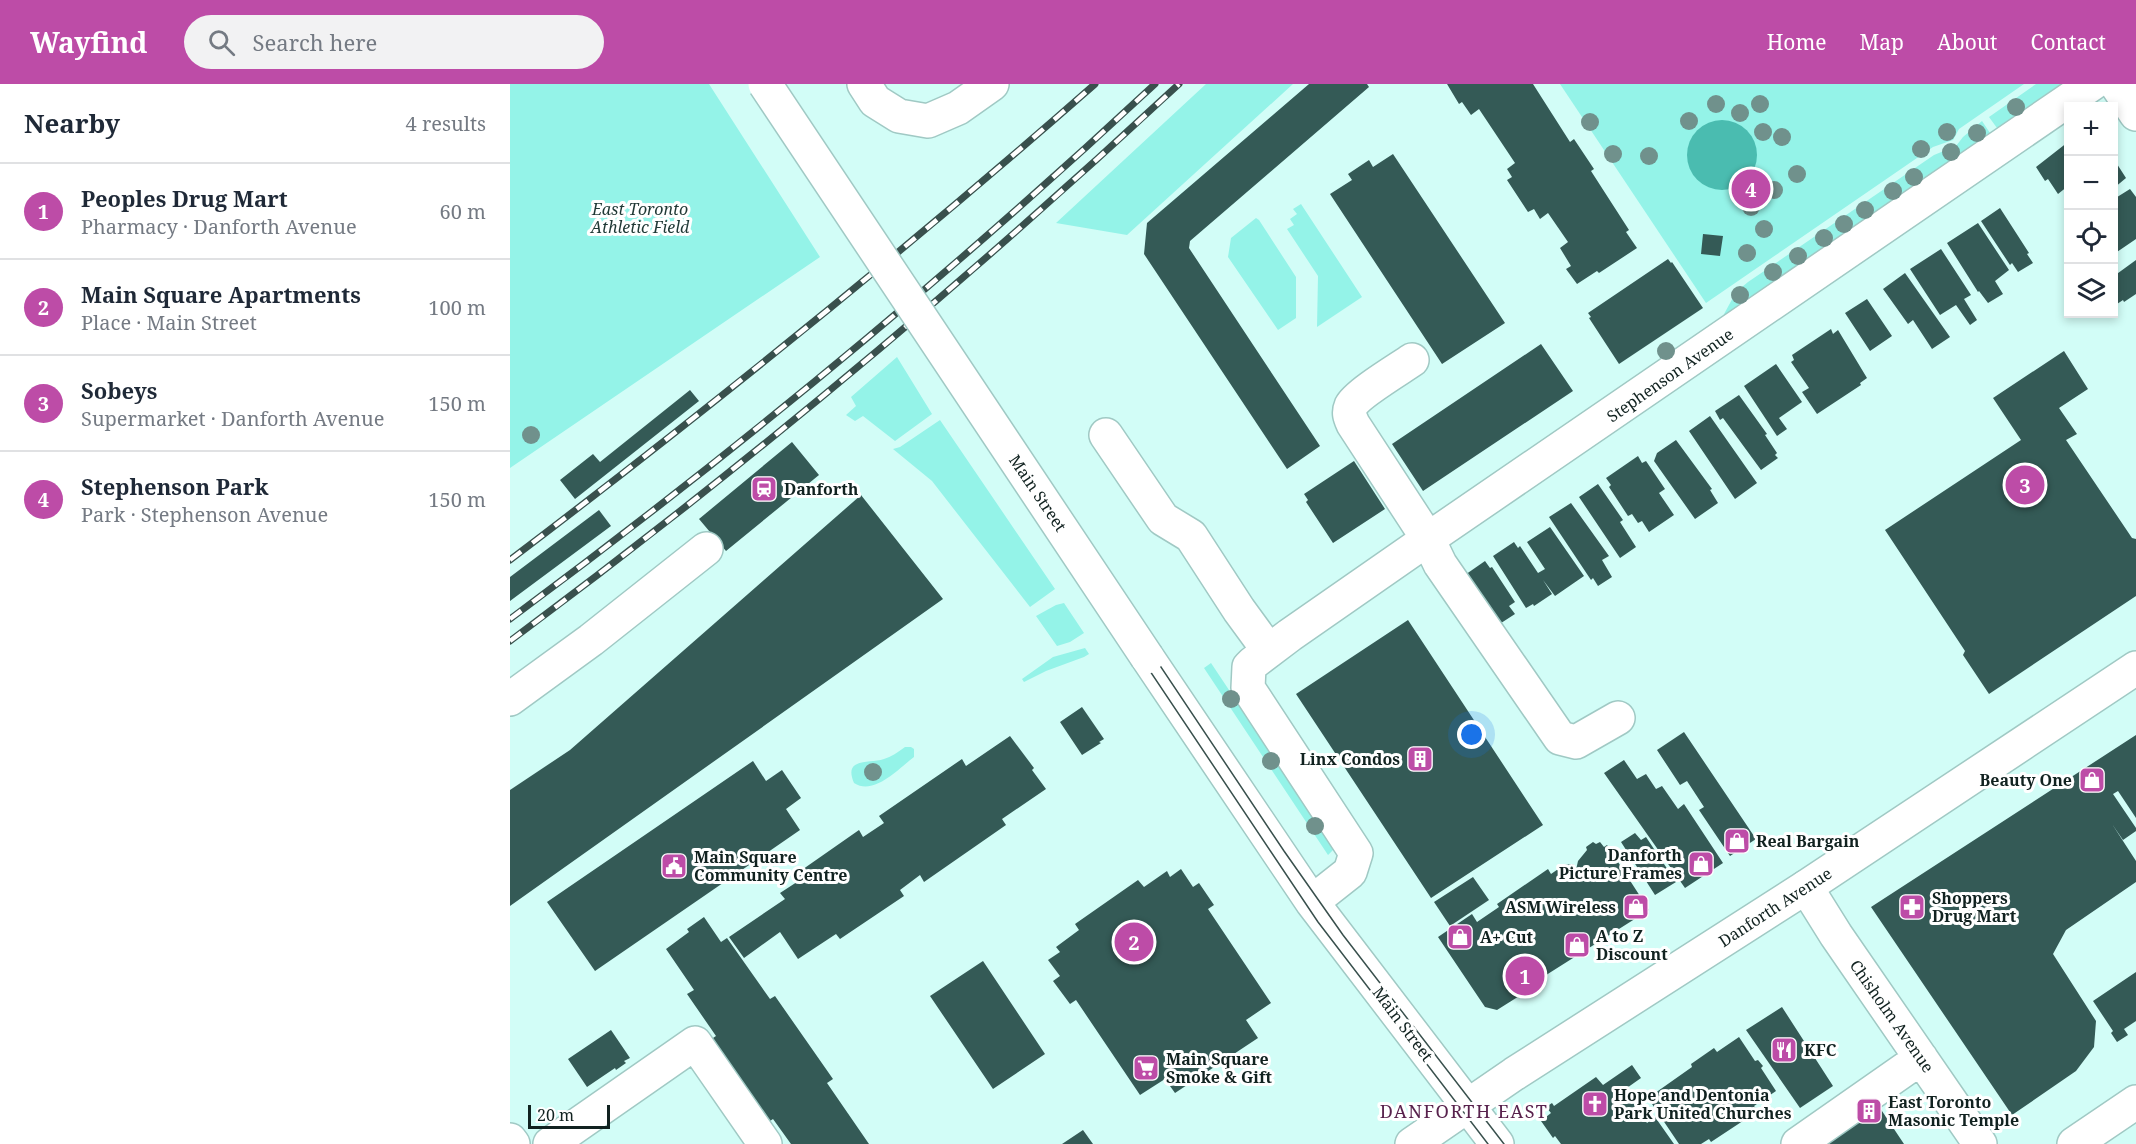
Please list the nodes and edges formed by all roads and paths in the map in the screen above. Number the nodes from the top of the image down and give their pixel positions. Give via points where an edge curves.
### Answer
1 (765, 84) edge
2 (864, 84) edge
3 (992, 84) edge
4 (2092, 84) edge
5 (2116, 84) edge
6 (2136, 114) edge
7 (1412, 360) dead end
8 (1106, 435) dead end
9 (1428, 539) junction
10 (706, 549) dead end
11 (1259, 659) junction
12 (2136, 668) edge
13 (510, 699) edge
14 (1618, 718) dead end
15 (1806, 887) junction
16 (1312, 902) junction
17 (1921, 1058) junction
18 (2136, 1101) edge
19 (1467, 1106) junction
20 (510, 1140) edge
21 (513, 1144) edge
22 (550, 1144) edge
23 (765, 1144) edge
24 (1412, 1144) edge
25 (1497, 1144) edge
26 (1798, 1144) edge
27 (1980, 1144) edge
28 (2074, 1144) edge

1 - 16 street, Main Street, bridge
2 - 3 street via 875,101 899,116 928,121 958,108
4 - 9 street, Stephenson Avenue
5 - 6 street
7 - 9 street via 1362,394 1349,414
8 - 11 street via 1163,519 1191,536 1239,610
9 - 11 street, Stephenson Avenue
9 - 14 street via 1440,564 1560,738 1576,742
10 - 13 street
11 - 16 street via 1248,688 1356,853 1350,872
12 - 15 street, Danforth Avenue
15 - 17 street, Chisholm Avenue
15 - 19 street, Danforth Avenue
16 - 19 street, Main Street
17 - 26 street
17 - 27 street, Chisholm Avenue
18 - 28 street
19 - 24 street, Danforth Avenue
19 - 25 street, Main Street
20 - 21 street
22 - 23 street via 695,1043

